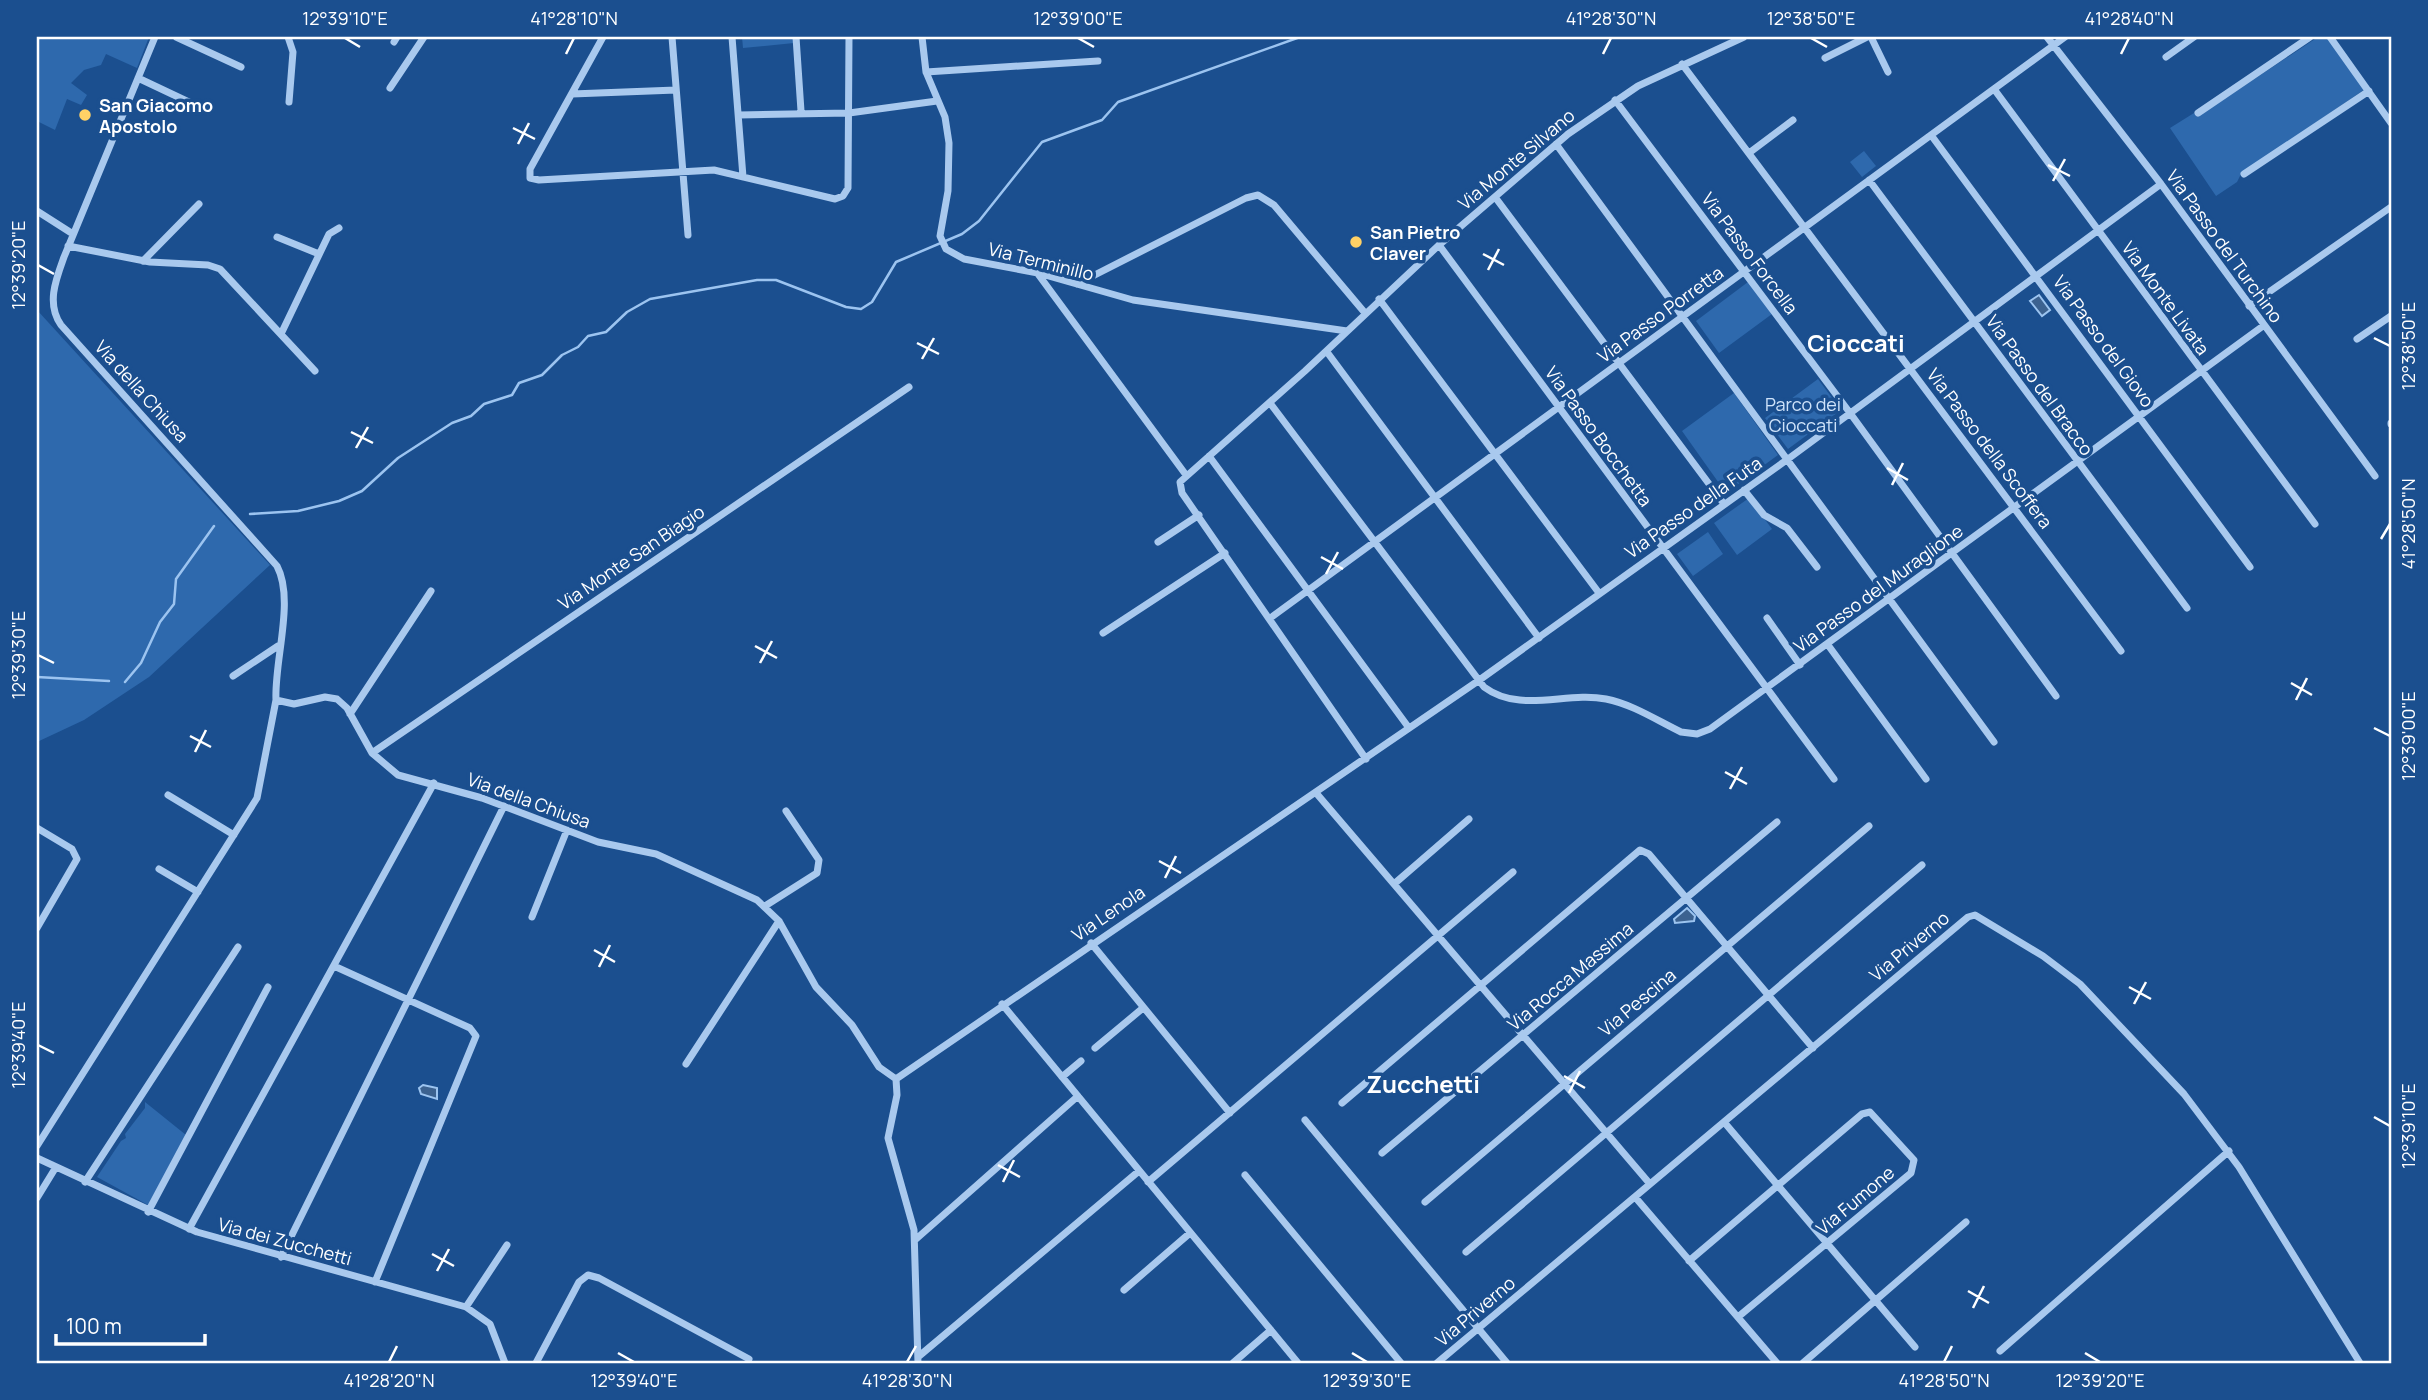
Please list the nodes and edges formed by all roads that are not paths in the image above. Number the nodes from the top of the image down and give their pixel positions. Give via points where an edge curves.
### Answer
1 (155, 37) edge
2 (176, 37) edge
3 (288, 37) edge
4 (424, 37) edge
5 (603, 37) edge
6 (672, 37) edge
7 (732, 37) edge
8 (796, 37) edge
9 (849, 37) edge
10 (922, 37) edge
11 (1744, 37) edge
12 (1869, 37) edge
13 (2047, 37) edge
14 (2065, 37) edge
15 (2194, 37) edge
16 (2310, 37) edge
17 (2330, 37) edge
18 (2054, 45) junction
19 (2166, 57) dead end
20 (1825, 58) dead end
21 (1098, 61) dead end
22 (1682, 64) junction
23 (241, 67) dead end
24 (926, 72) junction
25 (1888, 72) dead end
26 (138, 78) junction
27 (390, 88) dead end
28 (1994, 89) junction
29 (676, 90) junction
30 (2369, 92) junction
31 (572, 94) junction
32 (1615, 100) junction
33 (937, 101) junction
34 (289, 102) dead end
35 (193, 104) dead end
36 (801, 111) junction
37 (849, 113) junction
38 (2198, 113) dead end
39 (739, 114) junction
40 (1793, 120) dead end
41 (2391, 123) edge
42 (1931, 135) junction
43 (1556, 144) junction
44 (1749, 153) junction
45 (682, 171) junction
46 (2244, 174) dead end
47 (743, 177) junction
48 (1869, 180) junction
49 (2161, 184) junction
50 (1494, 197) junction
51 (199, 204) dead end
52 (2391, 207) edge
53 (37, 211) edge
54 (1805, 227) junction
55 (339, 228) dead end
56 (2097, 230) junction
57 (74, 234) junction
58 (688, 235) dead end
59 (277, 237) dead end
60 (1439, 245) junction
61 (68, 246) junction
62 (319, 254) junction
63 (143, 261) junction
64 (1745, 271) junction
65 (1038, 273) junction
66 (2036, 275) junction
67 (1076, 284) junction
68 (1379, 299) junction
69 (2249, 306) junction
70 (1365, 313) junction
71 (2391, 316) edge
72 (1683, 317) junction
73 (1973, 321) junction
74 (2263, 326) junction
75 (1347, 331) junction
76 (281, 334) junction
77 (2357, 339) dead end
78 (1327, 352) junction
79 (1619, 364) junction
80 (1911, 368) junction
81 (315, 371) dead end
82 (2201, 372) junction
83 (909, 387) dead end
84 (1270, 403) junction
85 (1559, 407) junction
86 (1850, 413) junction
87 (2140, 418) junction
88 (1494, 455) junction
89 (1209, 456) junction
90 (1788, 459) junction
91 (2078, 463) junction
92 (1186, 475) junction
93 (2375, 476) dead end
94 (1744, 490) junction
95 (1435, 498) junction
96 (1724, 504) junction
97 (2015, 508) junction
98 (1199, 515) junction
99 (2315, 524) dead end
100 (1158, 542) dead end
101 (1375, 543) junction
102 (1661, 549) junction
103 (1225, 553) junction
104 (1951, 554) junction
105 (1817, 567) dead end
106 (2250, 567) dead end
107 (1309, 590) junction
108 (431, 591) dead end
109 (1599, 593) junction
110 (1889, 600) junction
111 (2187, 608) dead end
112 (1273, 616) dead end
113 (1767, 618) dead end
114 (1103, 634) dead end
115 (1539, 638) junction
116 (1828, 645) junction
117 (278, 646) junction
118 (2121, 651) dead end
119 (1800, 665) junction
120 (233, 676) dead end
121 (1478, 681) junction
122 (1766, 689) junction
123 (2056, 696) dead end
124 (276, 700) junction
125 (350, 714) junction
126 (1409, 728) junction
127 (1994, 742) dead end
128 (372, 753) junction
129 (1366, 759) junction
130 (1834, 779) dead end
131 (1926, 779) dead end
132 (434, 783) junction
133 (1317, 794) junction
134 (168, 795) dead end
135 (504, 806) junction
136 (786, 811) dead end
137 (1469, 819) dead end
138 (1777, 822) dead end
139 (1869, 826) dead end
140 (37, 828) edge
141 (567, 830) junction
142 (234, 835) junction
143 (1922, 865) dead end
144 (159, 869) dead end
145 (1513, 872) dead end
146 (1394, 884) junction
147 (198, 892) junction
148 (1686, 898) junction
149 (765, 906) junction
150 (532, 917) dead end
151 (779, 921) junction
152 (37, 928) edge
153 (1438, 936) junction
154 (1091, 943) junction
155 (1727, 946) junction
156 (238, 947) dead end
157 (334, 966) junction
158 (1480, 985) junction
159 (268, 987) dead end
160 (1768, 995) junction
161 (407, 1000) junction
162 (1002, 1004) junction
163 (1143, 1008) junction
164 (1523, 1035) junction
165 (1095, 1048) dead end
166 (1813, 1048) junction
167 (1081, 1062) dead end
168 (686, 1064) dead end
169 (1062, 1077) junction
170 (896, 1079) junction
171 (1564, 1084) junction
172 (1078, 1096) junction
173 (1342, 1104) dead end
174 (1230, 1114) junction
175 (1305, 1120) dead end
176 (1724, 1122) junction
177 (1606, 1133) junction
178 (37, 1146) edge
179 (2229, 1152) junction
180 (1382, 1153) dead end
181 (37, 1158) edge
182 (56, 1167) junction
183 (1139, 1171) junction
184 (1245, 1175) dead end
185 (85, 1182) junction
186 (1148, 1182) junction
187 (1650, 1184) junction
188 (1778, 1186) junction
189 (1635, 1197) junction
190 (37, 1198) edge
191 (1425, 1202) dead end
192 (148, 1212) junction
193 (1966, 1222) dead end
194 (189, 1229) junction
195 (1190, 1233) junction
196 (915, 1240) junction
197 (1827, 1243) junction
198 (508, 1245) dead end
199 (1466, 1252) dead end
200 (281, 1257) junction
201 (1689, 1261) junction
202 (374, 1282) junction
203 (1124, 1290) dead end
204 (1876, 1300) junction
205 (466, 1307) junction
206 (1738, 1317) junction
207 (1478, 1329) junction
208 (1271, 1330) junction
209 (1915, 1347) dead end
210 (2000, 1351) dead end
211 (749, 1359) dead end
212 (918, 1360) edge
213 (505, 1363) edge
214 (536, 1363) edge
215 (1233, 1363) edge
216 (1298, 1363) edge
217 (1401, 1363) edge
218 (1437, 1363) edge
219 (1507, 1363) edge
220 (1777, 1363) edge
221 (1803, 1363) edge
222 (2360, 1363) edge

1 - 26 street
2 - 23 street
3 - 34 street via 293,52
4 - 27 street
5 - 31 street
6 - 29 street
7 - 39 street
8 - 36 street
9 - 37 street
10 - 24 street, Via Terminillo
11 - 22 street, Via Monte Silvano
12 - 20 street
12 - 25 street
13 - 18 street, Via Passo del Turchino
14 - 18 street, Via Passo Porretta
15 - 19 street
16 - 38 street
17 - 30 street
18 - 28 street, Via Passo Porretta
18 - 49 street, Via Passo del Turchino
21 - 24 street
22 - 32 street, Via Monte Silvano
22 - 44 street, Via Passo della Scoffera
24 - 33 street, Via Terminillo
26 - 35 street
26 - 57 street
28 - 42 street, Via Passo Porretta
28 - 56 street, Via Monte Livata
29 - 31 street
29 - 45 street
30 - 41 street
30 - 46 street
31 - 45 street via 530,169 530,178
32 - 43 street, Via Monte Silvano
32 - 64 street, Via Passo Forcella
33 - 37 street
33 - 65 street, Via Terminillo via 946,121 950,154 940,239 944,247 964,259
36 - 37 street
36 - 39 street
37 - 47 street via 844,196 833,199
39 - 47 street
40 - 44 street
42 - 48 street, Via Passo Porretta
42 - 66 street, Via Passo del Giovo
43 - 50 street, Via Monte Silvano
43 - 72 street
44 - 54 street, Via Passo della Scoffera
45 - 47 street via 713,170
45 - 58 street
48 - 54 street, Via Passo Porretta
48 - 73 street, Via Passo del Bracco
49 - 56 street, Via Passo della Futa
49 - 69 street, Via Passo del Turchino
50 - 60 street, Via Monte Silvano
50 - 79 street
51 - 63 street
52 - 69 street
53 - 57 street
54 - 64 street, Via Passo Porretta
54 - 80 street, Via Passo della Scoffera
55 - 62 street via 330,231
56 - 66 street, Via Passo della Futa
56 - 82 street, Via Monte Livata
57 - 61 street
59 - 62 street
60 - 68 street, Via Monte Silvano
60 - 85 street, Via Passo Bocchetta
61 - 63 street
61 - 117 street, Via della Chiusa via 56,282 53,312 275,562 284,593
62 - 76 street
63 - 76 street via 220,269
64 - 72 street, Via Passo Porretta
64 - 86 street, Via Passo Forcella
65 - 67 street, Via Terminillo
65 - 92 street
66 - 73 street, Via Passo della Futa
66 - 87 street, Via Passo del Giovo
67 - 70 street via 1258,195 1274,205
67 - 75 street, Via Terminillo via 1146,303
68 - 70 street, Via Monte Silvano
68 - 88 street
69 - 74 street, Via Passo del Turchino
70 - 75 street, Via Monte Silvano
71 - 77 street
72 - 79 street, Via Passo Porretta
72 - 90 street
73 - 80 street, Via Passo della Futa
73 - 91 street, Via Passo del Bracco
74 - 82 street, Via Passo del Muraglione
74 - 93 street, Via Passo del Turchino
75 - 78 street, Via Monte Silvano
76 - 81 street
78 - 84 street, Via Monte Silvano
78 - 95 street
79 - 85 street, Via Passo Porretta
79 - 96 street
80 - 86 street, Via Passo della Futa
80 - 97 street, Via Passo della Scoffera
82 - 87 street, Via Passo del Muraglione
82 - 99 street, Via Monte Livata
83 - 128 street, Via Monte San Biagio
84 - 89 street, Via Monte Silvano
84 - 101 street
85 - 88 street, Via Passo Porretta
85 - 102 street, Via Passo Bocchetta
86 - 90 street, Via Passo della Futa
86 - 104 street, Via Passo Forcella
87 - 91 street, Via Passo del Muraglione
87 - 106 street, Via Passo del Giovo
88 - 95 street, Via Passo Porretta
88 - 109 street
89 - 92 street, Via Monte Silvano
89 - 107 street
90 - 94 street, Via Passo della Futa
90 - 110 street
91 - 97 street, Via Passo del Muraglione
91 - 111 street, Via Passo del Bracco
92 - 98 street, Via Monte Silvano via 1179,484
94 - 96 street, Via Passo della Futa
94 - 105 street via 1764,515 1787,527
95 - 101 street, Via Passo Porretta
95 - 115 street
96 - 102 street, Via Passo della Futa
97 - 104 street, Via Passo del Muraglione
97 - 118 street, Via Passo della Scoffera
98 - 100 street
98 - 103 street
101 - 107 street, Via Passo Porretta
101 - 121 street
102 - 109 street, Via Passo della Futa
102 - 122 street, Via Passo Bocchetta
103 - 114 street
103 - 129 street
104 - 110 street, Via Passo del Muraglione
104 - 123 street, Via Passo Forcella
107 - 112 street, Via Passo Porretta
107 - 126 street
108 - 125 street
109 - 115 street, Via Passo della Futa
110 - 116 street, Via Passo del Muraglione
110 - 127 street
113 - 119 street
115 - 121 street, Via Passo della Futa
116 - 119 street, Via Passo del Muraglione
116 - 131 street
117 - 120 street
117 - 124 street, Via della Chiusa
119 - 122 street, Via Passo del Muraglione
121 - 122 street, Via Passo del Muraglione via 1492,693 1513,700 1610,700 1693,734 1710,729
121 - 126 street, Via Passo della Futa
122 - 130 street, Via Passo Bocchetta
124 - 125 street via 294,704 331,697 343,703
124 - 142 street, Via della Chiusa via 260,793
125 - 128 street, Via della Chiusa
126 - 129 street, Via Lenola
128 - 132 street, Via della Chiusa via 398,775
129 - 133 street, Via Lenola
132 - 135 street, Via della Chiusa
132 - 157 street
133 - 146 street
133 - 154 street, Via Lenola
134 - 142 street
135 - 141 street, Via della Chiusa
135 - 161 street
136 - 149 street via 820,867
137 - 146 street
138 - 148 street, Via Rocca Massima
139 - 155 street, Via Pescina
140 - 152 street via 77,856
141 - 149 street, Via della Chiusa via 656,854
141 - 150 street
142 - 147 street, Via della Chiusa
143 - 160 street
144 - 147 street
145 - 153 street
146 - 153 street
147 - 178 street, Via della Chiusa
148 - 155 street
148 - 158 street via 1643,850 1634,853
148 - 164 street, Via Rocca Massima
149 - 151 street, Via della Chiusa
151 - 168 street
151 - 170 street, Via della Chiusa via 813,983 852,1024 879,1067
153 - 158 street
153 - 174 street
154 - 162 street, Via Lenola
154 - 163 street
155 - 160 street
155 - 171 street, Via Pescina
156 - 185 street
157 - 161 street
157 - 194 street
158 - 164 street
158 - 173 street
159 - 192 street
160 - 166 street
160 - 177 street
161 - 200 street
161 - 202 street via 476,1034 475,1044
162 - 169 street
162 - 170 street, Via Lenola
163 - 165 street
163 - 174 street
164 - 171 street
164 - 180 street, Via Rocca Massima
166 - 176 street, Via Priverno
166 - 179 street, Via Priverno via 1968,917 1980,916 2049,960 2097,1000 2184,1094
167 - 169 street
169 - 172 street
170 - 196 street via 888,1142
171 - 177 street
171 - 191 street, Via Pescina
172 - 183 street
172 - 196 street
174 - 186 street
175 - 207 street
176 - 187 street, Via Priverno
176 - 188 street
177 - 187 street
177 - 199 street
179 - 210 street
179 - 222 street, Via Priverno
181 - 182 street, Via dei Zucchetti
182 - 185 street, Via dei Zucchetti
182 - 190 street
183 - 186 street
183 - 212 street
184 - 217 street
185 - 192 street, Via dei Zucchetti
186 - 195 street
187 - 189 street, Via Priverno
188 - 197 street
188 - 197 street, Via Fumone via 1861,1114 1870,1112 1881,1120 1914,1160 1913,1170
188 - 201 street, Via Fumone
189 - 201 street
189 - 207 street, Via Priverno
192 - 194 street, Via dei Zucchetti
193 - 204 street
194 - 200 street, Via dei Zucchetti
195 - 203 street
195 - 208 street
196 - 212 street
197 - 204 street
197 - 206 street, Via Fumone
198 - 205 street
200 - 202 street, Via dei Zucchetti
201 - 206 street
202 - 205 street, Via dei Zucchetti
204 - 209 street
204 - 221 street
205 - 213 street, Via dei Zucchetti via 488,1322
206 - 220 street
207 - 218 street, Via Priverno
207 - 219 street
208 - 215 street
208 - 216 street
211 - 214 street via 587,1275

